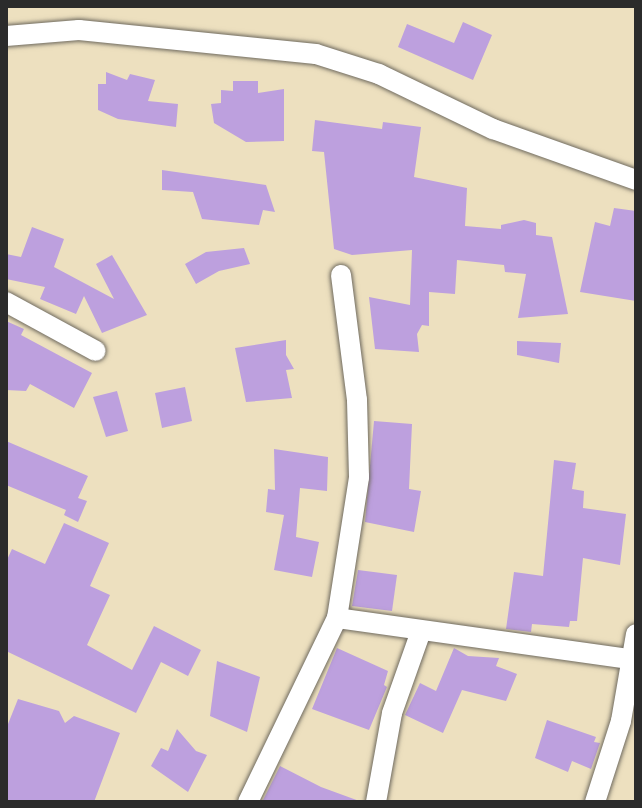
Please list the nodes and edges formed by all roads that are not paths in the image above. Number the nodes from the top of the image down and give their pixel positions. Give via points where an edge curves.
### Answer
1 (6, 36) edge
2 (636, 180) edge
3 (341, 275) dead end
4 (6, 302) edge
5 (96, 351) dead end
6 (337, 618) junction
7 (421, 631) junction
8 (636, 634) edge
9 (634, 660) edge
10 (248, 802) edge
11 (376, 802) edge
12 (595, 802) edge

1 - 2 street via 79,30 316,54 379,74 493,129
3 - 6 street via 357,400 359,477
4 - 5 street
6 - 7 street
6 - 10 street
7 - 9 street
7 - 11 street via 392,713
8 - 9 street
9 - 12 street

